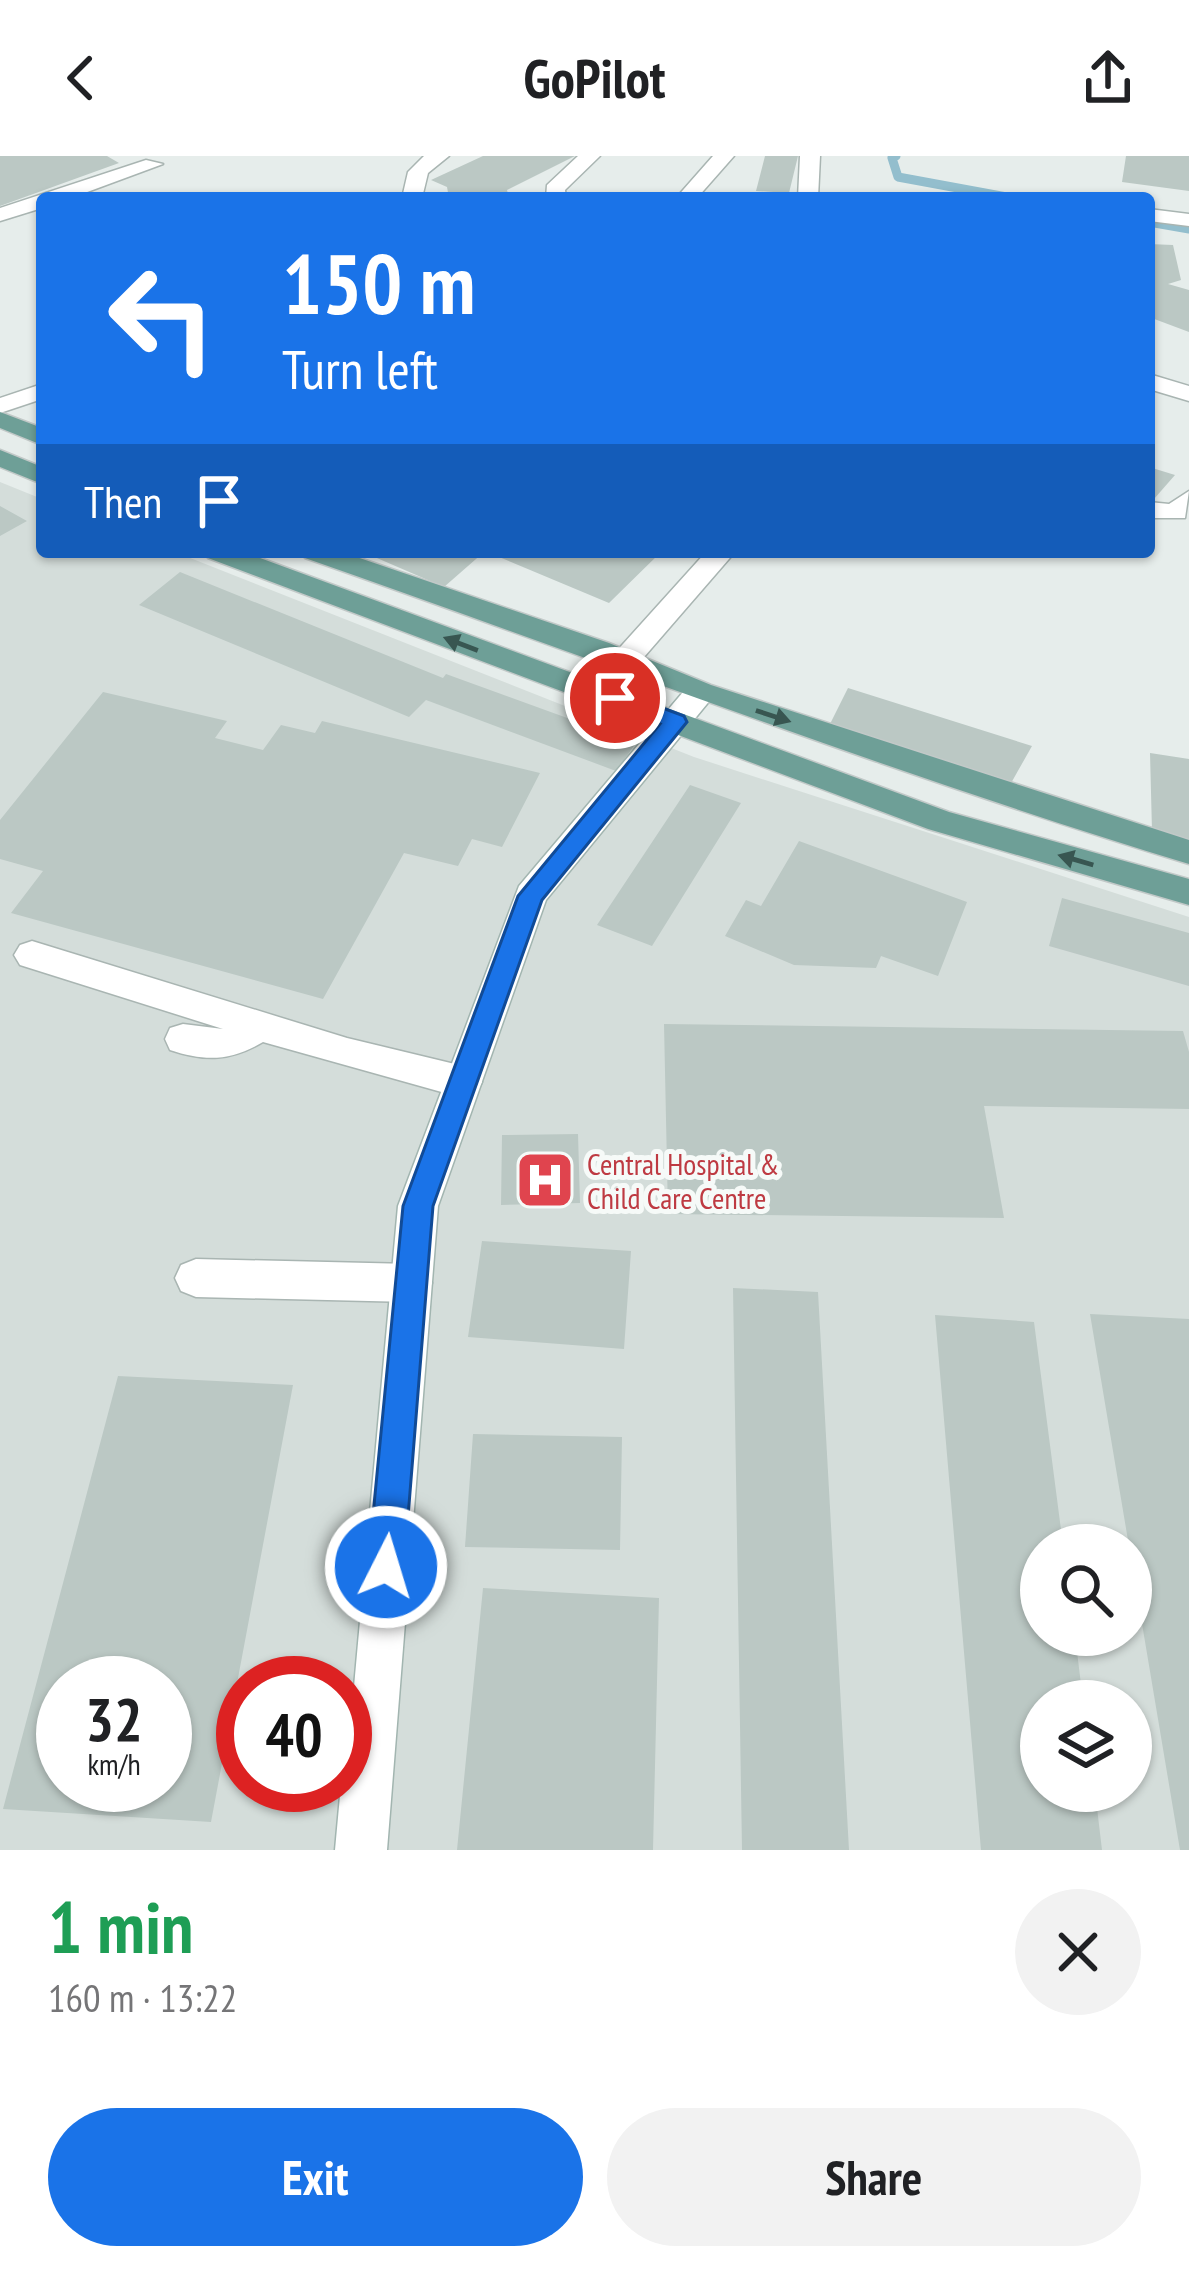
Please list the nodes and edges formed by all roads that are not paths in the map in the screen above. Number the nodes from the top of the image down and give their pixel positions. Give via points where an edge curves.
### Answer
1 (439, 156) edge
2 (590, 156) edge
3 (724, 156) edge
4 (810, 156) edge
5 (153, 164) dead end
6 (69, 192) edge
7 (412, 192) edge
8 (555, 192) edge
9 (691, 192) edge
10 (808, 192) edge
11 (36, 203) edge
12 (0, 215) edge
13 (1155, 216) edge
14 (1189, 220) edge
15 (1155, 383) edge
16 (36, 394) edge
17 (1189, 394) edge
18 (0, 406) edge
19 (0, 419) edge
20 (36, 434) edge
21 (0, 458) edge
22 (36, 473) edge
23 (1189, 499) edge
24 (1155, 510) edge
25 (237, 558) edge
26 (332, 558) edge
27 (715, 558) edge
28 (612, 655) junction
29 (615, 698) junction
30 (688, 707) junction
31 (1189, 852) edge
32 (1189, 892) edge
33 (32, 955) dead end
34 (259, 1026) junction
35 (182, 1039) dead end
36 (463, 1082) junction
37 (196, 1278) dead end
38 (412, 1283) junction
39 (361, 1850) edge

1 - 7 street via 425,162
2 - 8 street
3 - 9 street
4 - 10 street
5 - 6 street
11 - 12 street
13 - 14 street
15 - 17 street
16 - 18 street
19 - 20 main road
21 - 22 main road
23 - 24 street via 1176,512
29 -> 25 main road
26 - 28 main road
27 - 28 street
28 - 29 street
28 - 30 main road
29 - 30 main road
30 -> 31 main road
32 -> 30 main road via 940,821
30 - 36 street via 531,896
33 - 34 street
34 - 35 street via 226,1045
34 - 36 street
36 - 38 street via 418,1206
37 - 38 street
38 - 39 street

